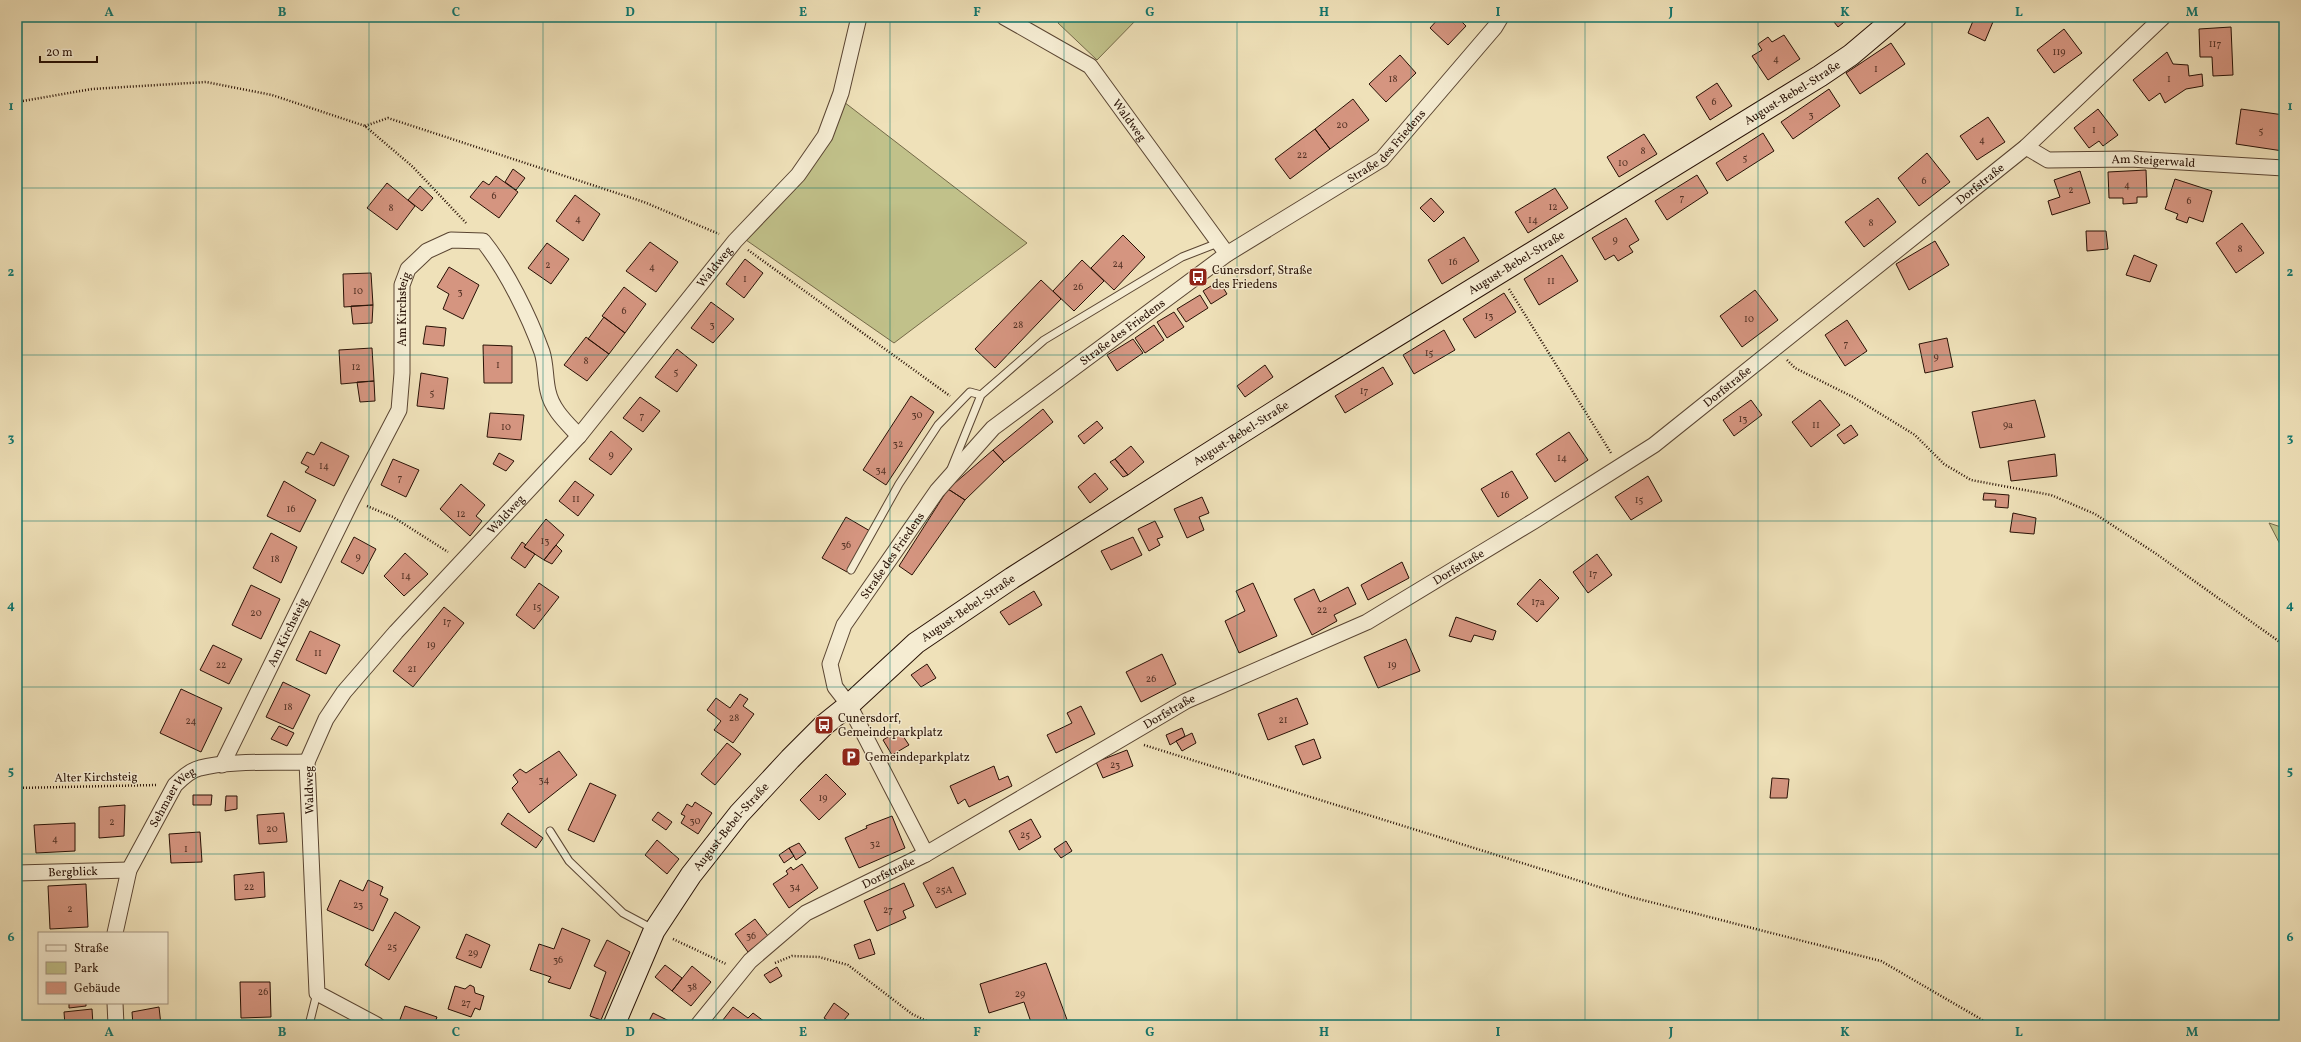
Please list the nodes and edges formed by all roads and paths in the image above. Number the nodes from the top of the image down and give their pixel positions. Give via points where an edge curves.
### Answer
1 (859, 17) edge
2 (1004, 17) edge
3 (1501, 17) edge
4 (1896, 17) edge
5 (2163, 17) edge
6 (17, 102) edge
7 (365, 126) junction
8 (2026, 147) junction
9 (2284, 168) edge
10 (483, 241) junction
11 (735, 241) junction
12 (1223, 248) junction
13 (1499, 272) junction
14 (1776, 348) junction
15 (981, 396) junction
16 (959, 404) junction
17 (579, 436) junction
18 (1619, 467) junction
19 (946, 480) junction
20 (352, 500) junction
21 (463, 562) junction
22 (851, 570) dead end
23 (2284, 645) edge
24 (849, 705) junction
25 (1123, 738) junction
26 (308, 762) junction
27 (222, 765) junction
28 (175, 785) junction
29 (17, 788) edge
30 (550, 831) dead end
31 (926, 854) junction
32 (129, 870) junction
33 (17, 874) edge
34 (654, 931) junction
35 (115, 932) edge
36 (746, 966) junction
37 (317, 993) junction
38 (115, 1004) edge
39 (116, 1025) edge
40 (309, 1025) edge
41 (377, 1025) edge
42 (614, 1025) edge
43 (698, 1025) edge
44 (935, 1025) edge
45 (1991, 1025) edge

1 - 11 street, Waldweg via 841,93 825,136 798,175
2 - 12 street, Waldweg via 1090,66
3 - 12 street, Straße des Friedens via 1382,159
4 - 13 main road, August-Bebel-Straße via 1851,55 1820,76
5 - 8 street, Dorfstraße
6 - 7 path via 92,89 206,82 272,95
7 - 10 path via 413,167
7 - 11 path via 388,118 644,202
8 - 9 street, Am Steigerwald via 2048,160 2130,159
8 - 14 street, Dorfstraße
10 - 17 street via 492,252 540,346 548,393 560,416
10 - 20 street, Am Kirchsteig via 451,240 427,251 408,269 402,285 402,373 399,410
11 - 16 path
11 - 17 street, Waldweg
12 - 15 lane via 1182,257 1044,340
12 - 19 street, Straße des Friedens via 993,428
13 - 18 path
13 - 24 main road, August-Bebel-Straße via 1005,582 916,642
14 - 18 street, Dorfstraße via 1654,445
14 - 23 path via 1795,368 1853,397 1915,435 1944,464 1971,480 2051,495 2095,514 2156,553
15 - 16 lane via 970,392
15 - 19 lane
16 - 22 lane via 938,425 899,484
17 - 21 street, Waldweg
18 - 25 street, Dorfstraße via 1367,622 1186,701
19 - 24 street, Straße des Friedens via 844,625 830,664 835,687
20 - 21 path via 392,518
20 - 27 street, Am Kirchsteig
21 - 26 street, Waldweg via 396,632 344,692 326,719
24 - 31 street, Straße des Friedens
24 - 34 main road, August-Bebel-Straße via 824,725 739,814 691,875
25 - 31 street, Dorfstraße
25 - 45 path via 1631,897 1881,961
26 - 27 street, Sehmaer Weg
26 - 37 street, Waldweg
27 - 28 street, Sehmaer Weg via 199,768
28 - 29 path, Alter Kirchsteig
28 - 32 street, Sehmaer Weg
30 - 34 lane via 569,861 623,913
31 - 36 street, Dorfstraße via 806,913
32 - 33 street, Bergblick
32 - 35 street, Sehmaer Weg
34 - 36 path
34 - 42 main road, August-Bebel-Straße
36 - 43 street, Dorfstraße
36 - 44 path via 776,963 792,956 812,957 848,965 912,1014
37 - 40 lane
37 - 41 street
38 - 39 street

